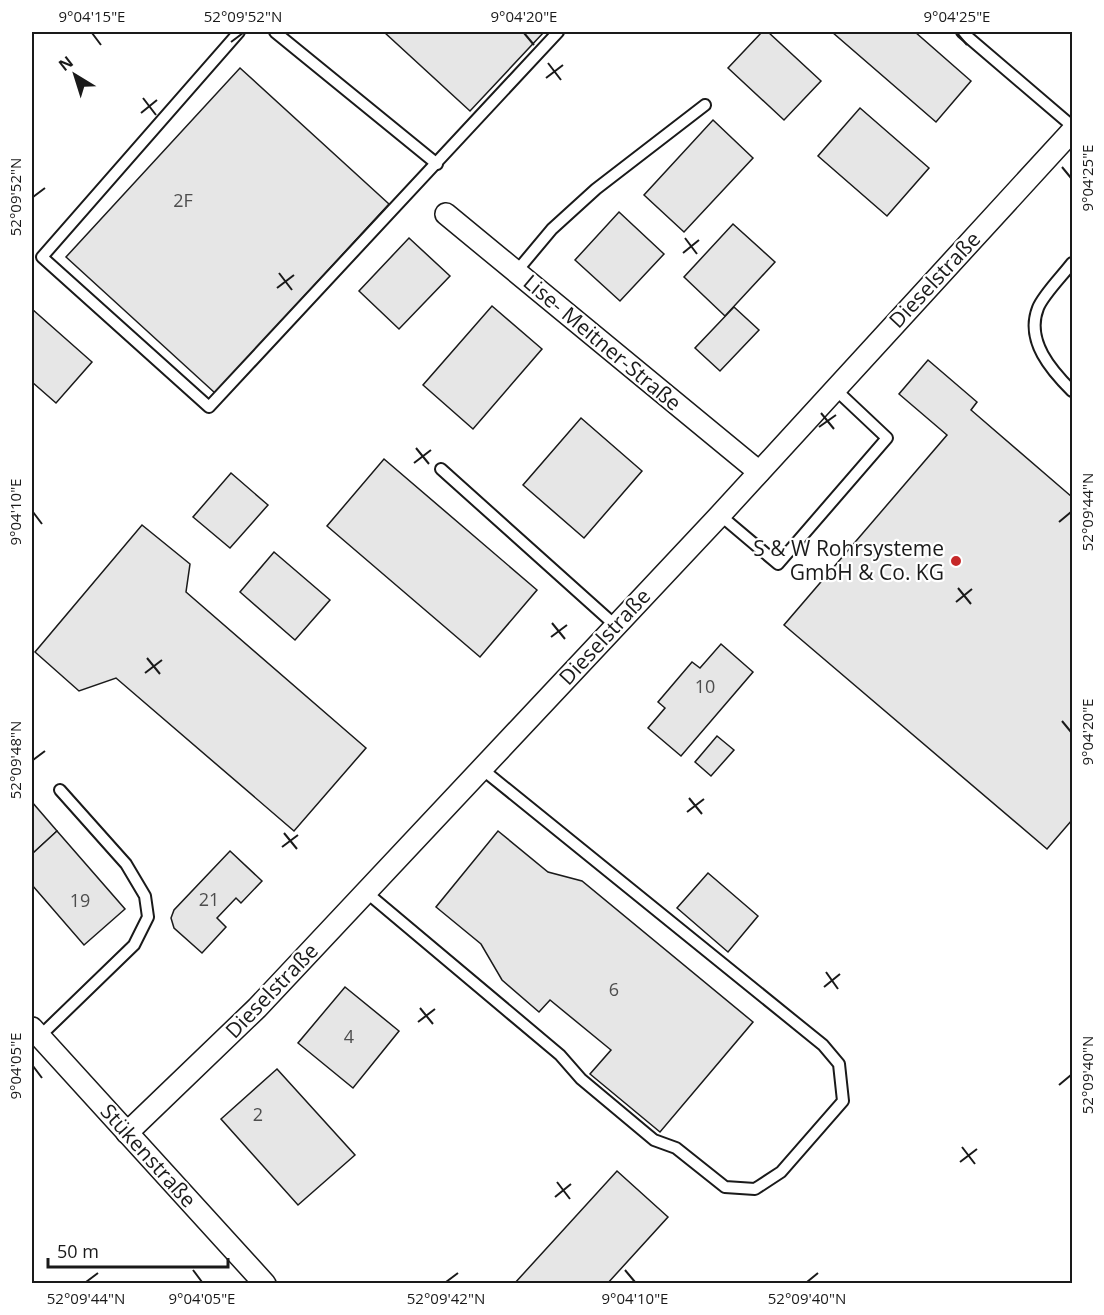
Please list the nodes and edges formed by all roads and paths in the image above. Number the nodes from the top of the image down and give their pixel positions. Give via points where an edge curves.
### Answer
1 (239, 32) edge
2 (275, 32) edge
3 (558, 32) edge
4 (962, 32) edge
5 (705, 105) dead end
6 (1072, 129) edge
7 (437, 164) junction
8 (446, 214) dead end
9 (1072, 263) edge
10 (516, 272) junction
11 (835, 389) junction
12 (1072, 391) edge
13 (441, 469) dead end
14 (759, 472) junction
15 (720, 515) junction
16 (616, 626) junction
17 (482, 769) junction
18 (60, 790) dead end
19 (366, 892) junction
20 (35, 1032) edge
21 (127, 1133) junction
22 (265, 1284) edge

1 - 7 lane via 42,257 209,407
2 - 7 lane
3 - 7 lane
4 - 6 lane
5 - 10 lane via 596,189 552,229
6 - 11 street, Dieselstraße
8 - 10 street, Lise- Meitner-Straße
9 - 12 lane via 1038,309 1035,338 1051,370
10 - 14 street, Lise- Meitner-Straße
11 - 14 street, Dieselstraße
11 - 15 lane via 887,438 778,564
13 - 16 lane
14 - 15 street, Dieselstraße
15 - 16 street, Dieselstraße
16 - 17 street, Dieselstraße
17 - 19 street, Dieselstraße
17 - 19 lane via 823,1045 839,1064 843,1101 781,1172 755,1189 725,1187 676,1148 654,1140 581,1079 560,1055
18 - 20 lane via 126,864 145,896 148,917 134,945
19 - 21 street, Dieselstraße via 257,1008
20 - 21 street, Stükenstraße
21 - 22 street, Stükenstraße

